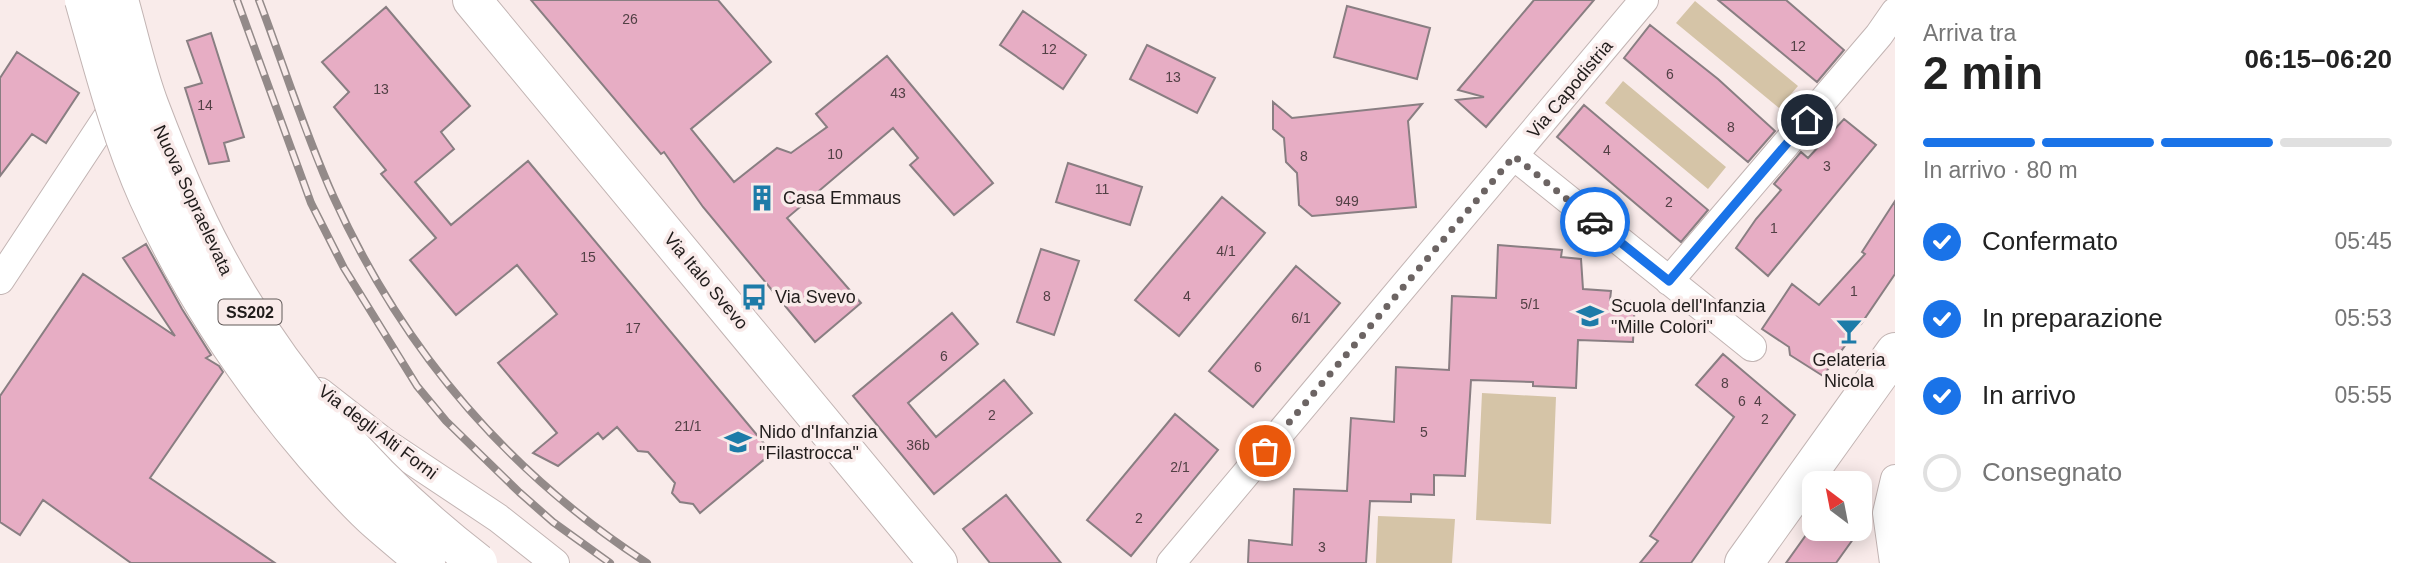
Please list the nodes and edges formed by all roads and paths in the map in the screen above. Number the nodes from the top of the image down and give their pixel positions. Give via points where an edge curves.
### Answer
1 (84, 0) edge
2 (104, 0) edge
3 (119, 0) edge
4 (472, 0) edge
5 (486, 0) edge
6 (1644, 0) edge
7 (1895, 12) edge
8 (502, 35) junction
9 (124, 93) junction
10 (1514, 156) junction
11 (0, 280) edge
12 (1669, 281) junction
13 (1752, 347) dead end
14 (1895, 352) edge
15 (1895, 479) edge
16 (426, 563) edge
17 (478, 563) edge
18 (555, 563) edge
19 (938, 563) edge
20 (1171, 563) edge
21 (1744, 563) edge
22 (1894, 563) edge

1 - 16 main road, Nuova Sopraelevata / SS202, bridge via 116,116 148,197 194,285 246,370 288,424 376,520
2 - 9 street, Via degli Alti Forni
3 - 17 main road, Nuova Sopraelevata / SS202, bridge via 149,105 178,178 214,254 274,352 353,449
4 - 8 main road, Via Italo Svevo
5 - 8 main road
6 - 10 street, Via Capodistria
7 - 12 street
8 - 19 main road, Via Italo Svevo
9 - 11 street
9 - 18 street, Via degli Alti Forni via 158,165 213,259 250,313 322,394
10 - 12 street
10 - 20 street, Via Capodistria
12 - 13 street
14 - 21 main road
15 - 22 street via 1887,513

